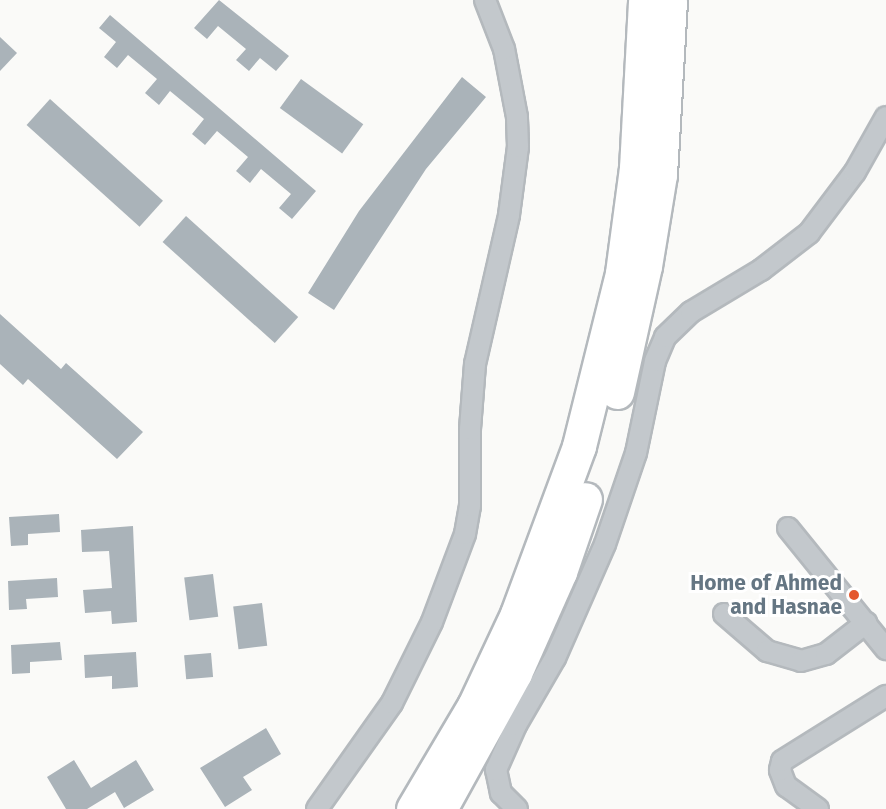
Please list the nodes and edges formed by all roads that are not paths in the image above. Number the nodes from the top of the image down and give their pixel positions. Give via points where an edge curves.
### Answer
1 (485, 0) edge
2 (645, 0) edge
3 (670, 0) edge
4 (886, 117) edge
5 (788, 528) dead end
6 (724, 614) dead end
7 (866, 623) junction
8 (886, 649) edge
9 (886, 696) edge
10 (317, 809) edge
11 (413, 809) edge
12 (440, 809) edge
13 (517, 809) edge
14 (818, 809) edge

1 - 10 street via 504,49 517,117 518,147 510,207 475,364 470,506 465,534 432,622 392,703
2 - 11 highway via 636,168 622,273 579,446 517,614 474,706
3 - 12 highway via 660,174 631,342 606,432 560,572 515,673
4 - 13 street via 855,172 809,233 761,270 691,312 665,337 652,372 636,453 605,544 555,658 516,725 496,770 501,793
5 - 7 street
6 - 7 street via 767,651 801,661 826,654
7 - 8 street
9 - 14 street via 782,761 780,770 786,786

